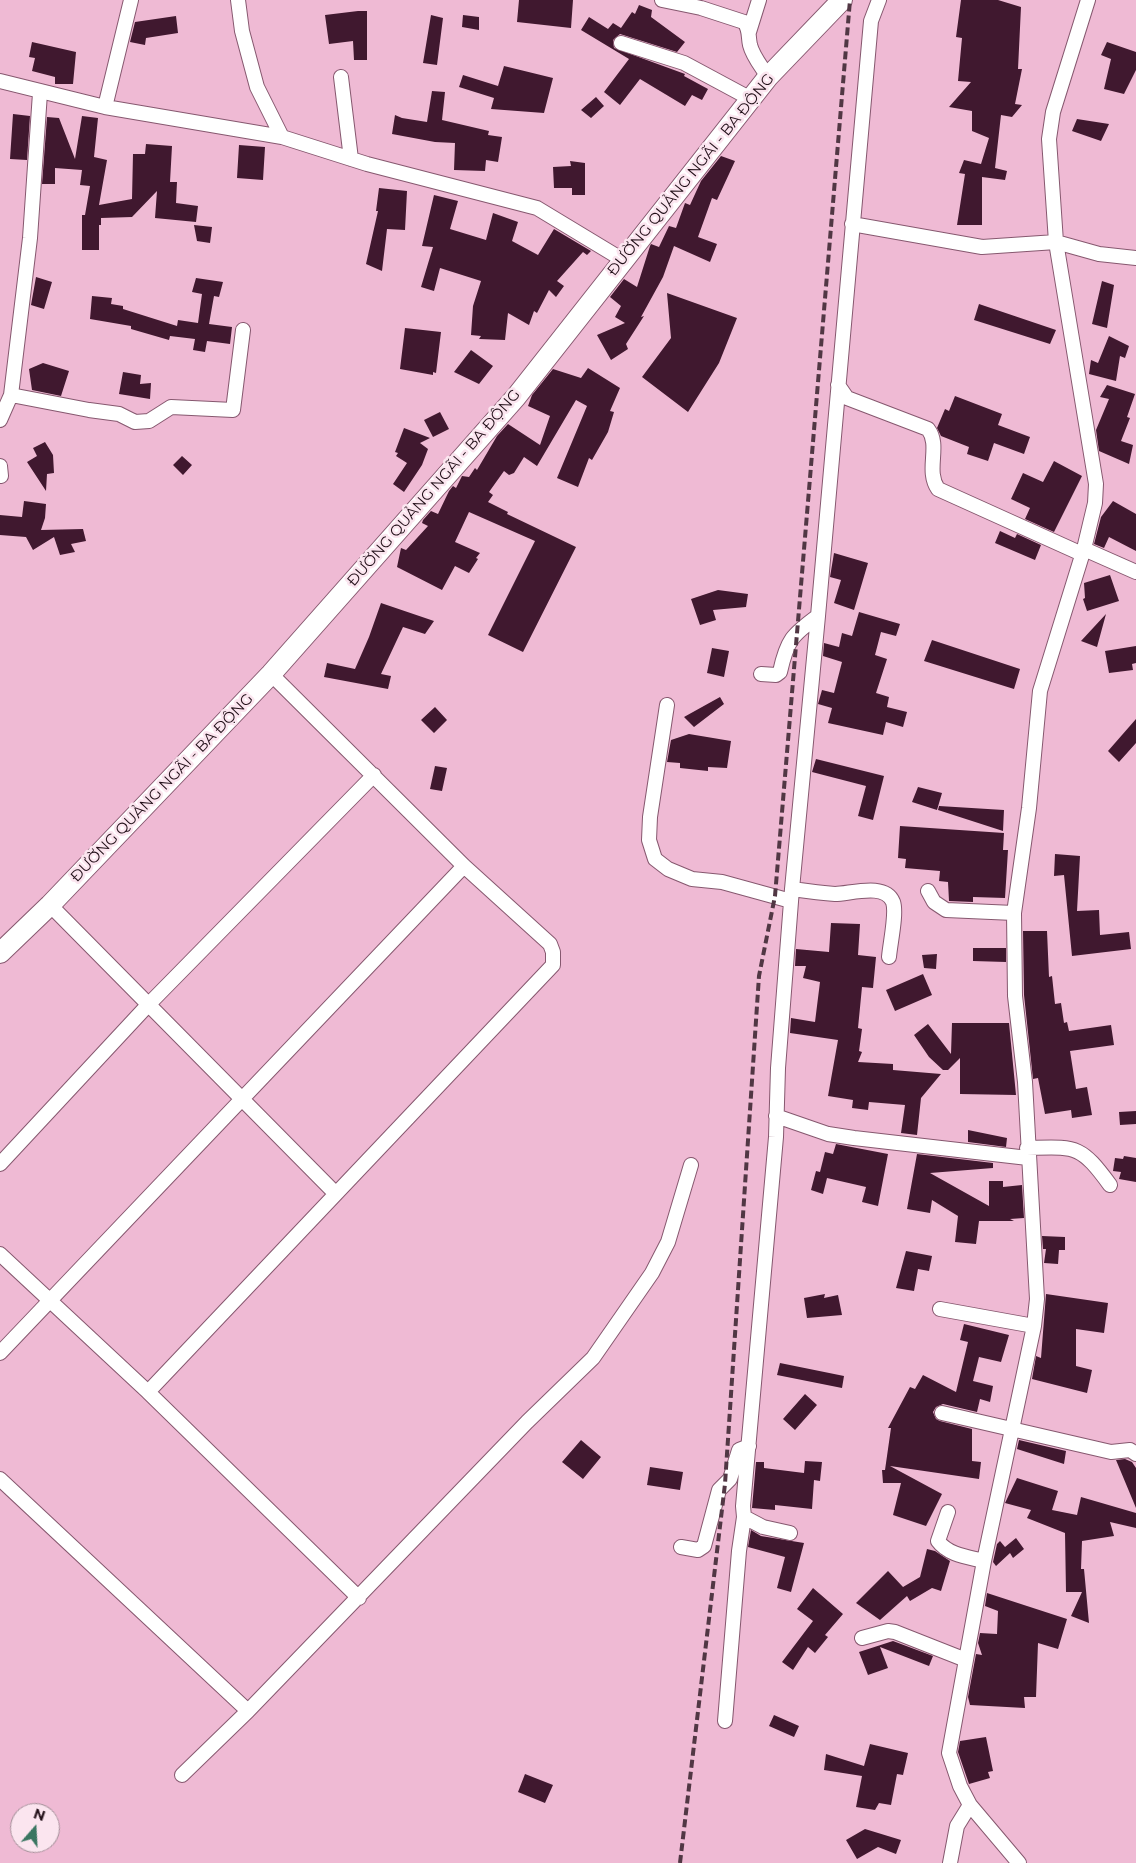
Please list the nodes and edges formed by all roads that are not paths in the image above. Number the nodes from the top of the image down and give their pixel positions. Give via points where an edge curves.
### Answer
1 (131, 0) edge
2 (238, 0) edge
3 (662, 0) edge
4 (759, 0) edge
5 (842, 0) edge
6 (879, 0) edge
7 (1088, 0) edge
8 (749, 32) junction
9 (620, 43) dead end
10 (341, 77) dead end
11 (768, 77) junction
12 (0, 81) edge
13 (40, 93) junction
14 (751, 99) junction
15 (105, 107) junction
16 (282, 137) junction
17 (351, 159) junction
18 (852, 224) junction
19 (1056, 242) junction
20 (1136, 258) edge
21 (623, 260) junction
22 (243, 330) dead end
23 (838, 385) junction
24 (11, 395) junction
25 (0, 420) edge
26 (0, 466) edge
27 (1, 476) edge
28 (1083, 551) junction
29 (1136, 572) edge
30 (818, 616) junction
31 (271, 674) junction
32 (761, 674) dead end
33 (667, 704) dead end
34 (374, 775) junction
35 (464, 866) junction
36 (928, 891) dead end
37 (791, 895) junction
38 (50, 905) junction
39 (1014, 913) junction
40 (0, 953) edge
41 (889, 957) dead end
42 (147, 1006) junction
43 (243, 1100) junction
44 (776, 1116) junction
45 (1027, 1153) junction
46 (0, 1164) edge
47 (691, 1165) dead end
48 (1110, 1185) dead end
49 (335, 1193) junction
50 (0, 1254) edge
51 (49, 1300) junction
52 (940, 1309) dead end
53 (1034, 1326) junction
54 (0, 1352) edge
55 (148, 1392) junction
56 (942, 1413) dead end
57 (1011, 1429) junction
58 (749, 1446) junction
59 (1134, 1447) edge
60 (0, 1479) edge
61 (948, 1512) dead end
62 (744, 1517) junction
63 (790, 1533) dead end
64 (680, 1547) dead end
65 (984, 1561) junction
66 (359, 1598) junction
67 (862, 1638) dead end
68 (966, 1660) junction
69 (248, 1711) junction
70 (725, 1721) dead end
71 (182, 1775) dead end
72 (970, 1805) junction
73 (950, 1863) edge
74 (1019, 1863) edge

1 - 15 street
2 - 16 street via 242,31 257,87
3 - 8 street via 737,19 746,25
4 - 8 street
5 - 11 main road, ĐƯỜNG QUẢNG NGÃI - BA ĐỘNG
6 - 18 street via 871,21
7 - 19 street via 1052,112 1049,139
8 - 11 street via 750,44
9 - 14 street via 684,63
10 - 17 street
11 - 14 main road, ĐƯỜNG QUẢNG NGÃI - BA ĐỘNG
12 - 13 street
13 - 15 street
13 - 24 street via 30,238
14 - 21 main road, ĐƯỜNG QUẢNG NGÃI - BA ĐỘNG
15 - 16 street
16 - 17 street
17 - 21 street via 537,208
18 - 19 street via 982,247
18 - 23 street
19 - 20 street via 1099,254
19 - 28 street via 1096,484 1095,503
21 - 31 main road, ĐƯỜNG QUẢNG NGÃI - BA ĐỘNG via 516,397
22 - 24 street via 233,410 171,407 149,421 135,422 119,414
23 - 28 street via 847,398 928,429 933,436 932,475 938,489
23 - 30 street
24 - 25 street
26 - 27 street
28 - 29 street
28 - 39 street via 1040,691 1029,808
30 - 32 street via 786,645 780,672 776,675
30 - 37 street
31 - 34 street
31 - 38 main road, ĐƯỜNG QUẢNG NGÃI - BA ĐỘNG
33 - 37 street via 650,817 649,840 655,859 668,869 692,879
34 - 35 street
34 - 42 street
35 - 43 street
35 - 49 street via 550,944 553,966
36 - 39 street via 934,902 946,910
37 - 41 street via 878,891 888,896 894,911
37 - 44 street
38 - 40 main road, ĐƯỜNG QUẢNG NGÃI - BA ĐỘNG
38 - 42 street
39 - 45 street via 1015,996 1025,1082
42 - 43 street
42 - 46 street
43 - 49 street
43 - 51 street
44 - 45 street via 828,1134 854,1138
44 - 58 street
45 - 48 street via 1062,1147 1083,1152
45 - 53 street via 1037,1299
47 - 66 street via 668,1242 652,1273 593,1358 527,1422
49 - 55 street
50 - 51 street
51 - 54 street
51 - 55 street
52 - 53 street
53 - 57 street
55 - 66 street
56 - 57 street
57 - 59 street via 1111,1452
57 - 65 street
58 - 62 street
58 - 64 street via 739,1450 730,1479 719,1490 704,1546 698,1550
60 - 69 street
61 - 65 street via 938,1541 943,1548
62 - 63 street via 763,1527
62 - 70 street
65 - 68 street
66 - 69 street
67 - 68 street via 895,1632
68 - 72 street via 948,1753
69 - 71 street
72 - 73 street via 957,1826
72 - 74 street

